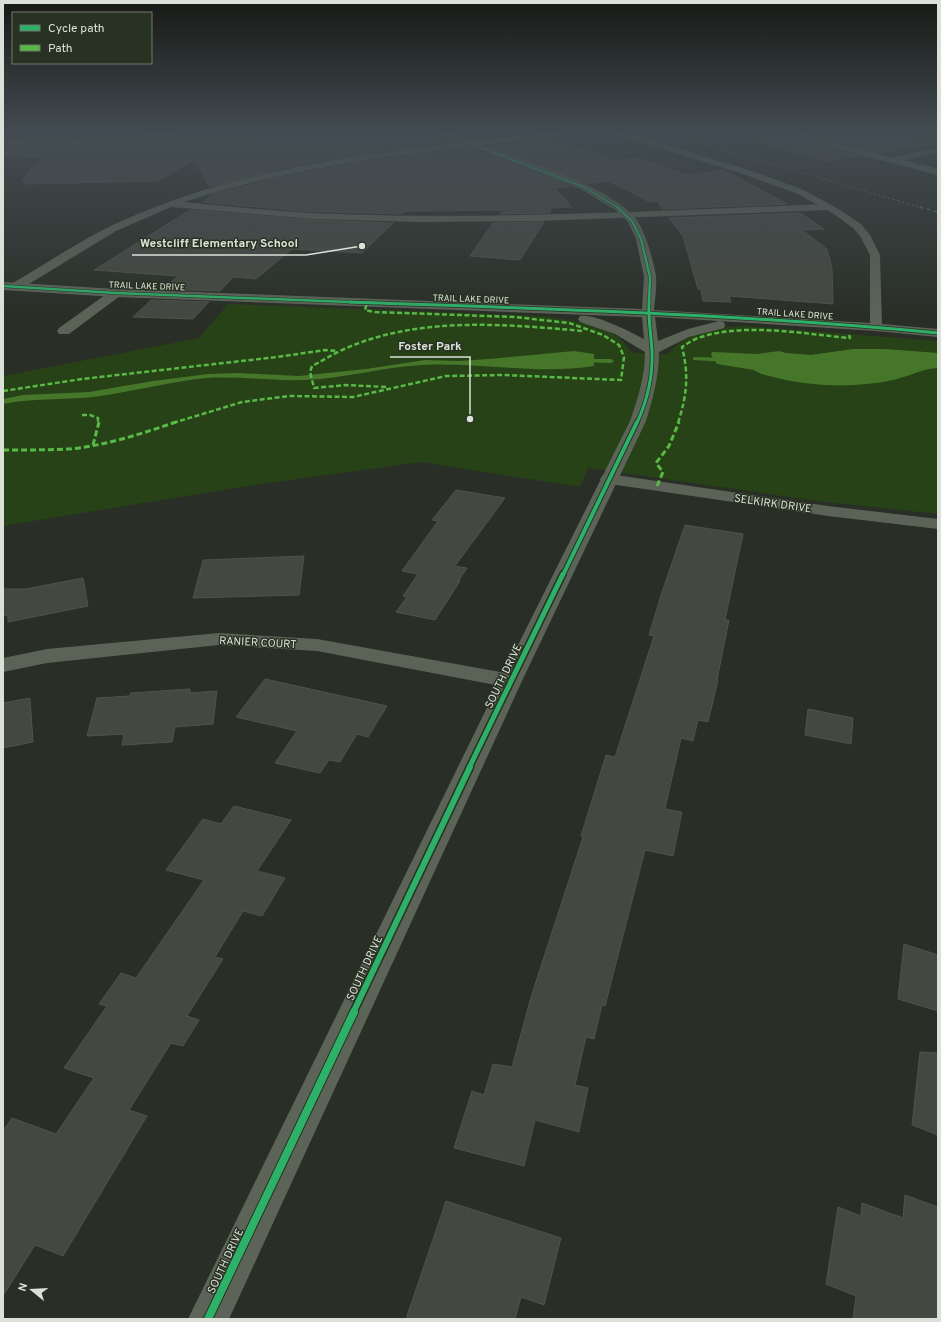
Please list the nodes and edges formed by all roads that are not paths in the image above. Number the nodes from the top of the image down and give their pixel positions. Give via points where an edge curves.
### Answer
1 (200, 194) edge
2 (597, 194) edge
3 (805, 194) edge
4 (170, 204) junction
5 (828, 207) junction
6 (626, 214) junction
7 (9, 287) edge
8 (116, 293) junction
9 (536, 309) junction
10 (648, 313) junction
11 (750, 319) junction
12 (876, 327) junction
13 (64, 330) dead end
14 (938, 333) edge
15 (652, 350) junction
16 (609, 478) junction
17 (938, 524) edge
18 (3, 665) edge
19 (512, 681) junction
20 (208, 1319) edge

1 - 4 street
2 - 6 street, SOUTH DRIVE
3 - 5 street
4 - 6 street via 361,218 454,219
4 - 7 street via 114,229
5 - 6 street
5 - 12 street via 857,226 865,235 875,255
6 - 10 street, SOUTH DRIVE via 641,239 650,277
7 - 8 street, TRAIL LAKE DRIVE
8 - 9 street, TRAIL LAKE DRIVE
8 - 13 street
9 - 10 street, TRAIL LAKE DRIVE
9 - 15 street via 608,325
10 - 11 street, TRAIL LAKE DRIVE
10 - 15 street, SOUTH DRIVE
11 - 12 street, TRAIL LAKE DRIVE
11 - 15 street via 695,329
12 - 14 street, TRAIL LAKE DRIVE
15 - 16 street, SOUTH DRIVE via 644,408
16 - 17 street, SELKIRK DRIVE via 828,511
16 - 19 street, SOUTH DRIVE
18 - 19 street, RANIER COURT via 47,656 219,639 318,645
19 - 20 street, SOUTH DRIVE

